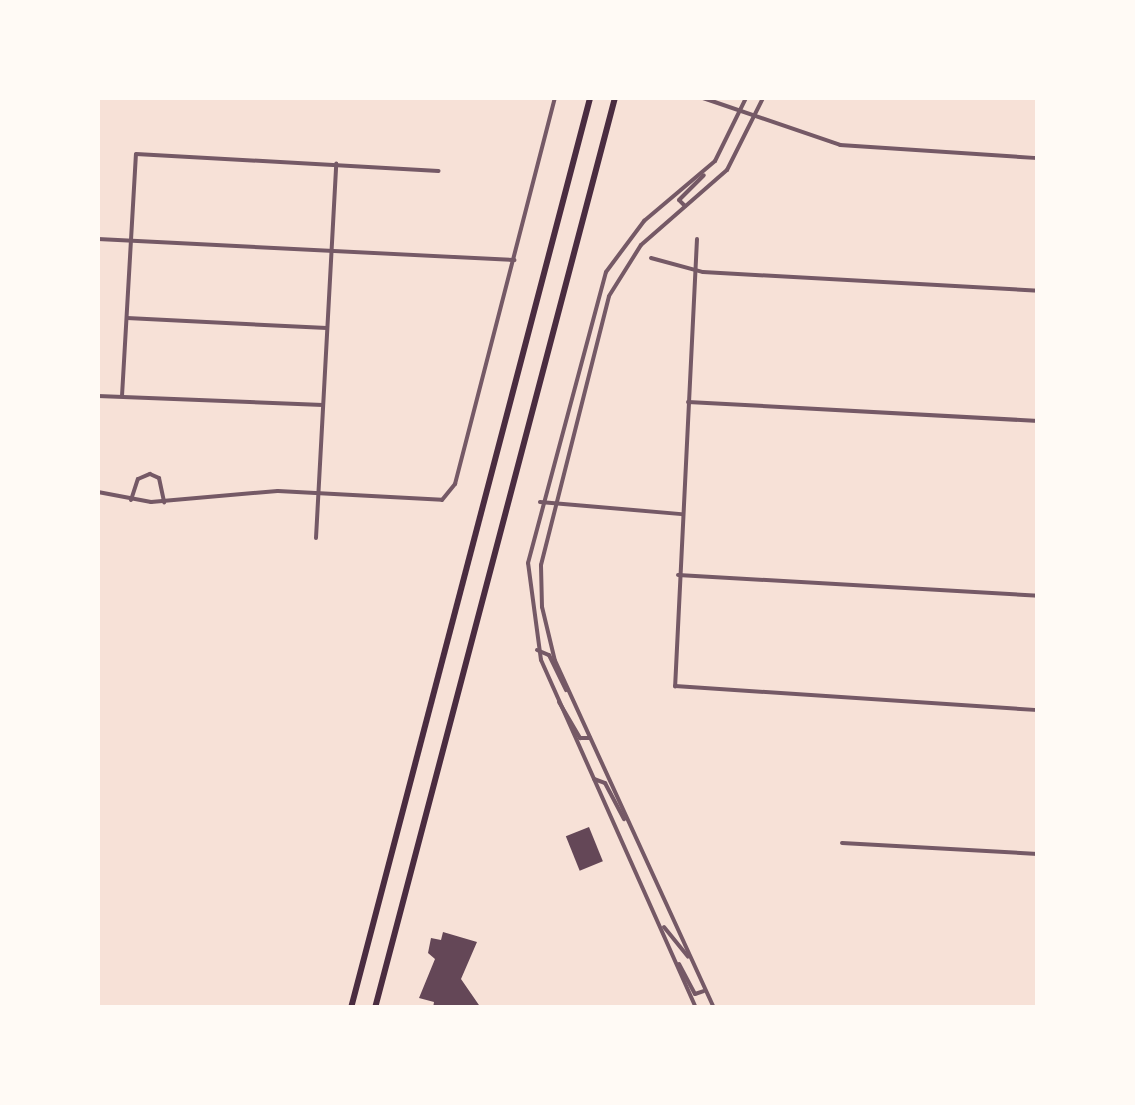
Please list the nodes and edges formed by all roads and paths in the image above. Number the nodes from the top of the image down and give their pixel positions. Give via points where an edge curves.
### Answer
1 (555, 98) edge
2 (590, 98) edge
3 (615, 98) edge
4 (702, 98) edge
5 (746, 98) edge
6 (763, 98) edge
7 (742, 111) junction
8 (757, 116) junction
9 (1038, 158) edge
10 (336, 164) junction
11 (440, 170) dead end
12 (706, 171) junction
13 (687, 206) junction
14 (98, 239) edge
15 (697, 239) dead end
16 (131, 241) junction
17 (331, 250) junction
18 (652, 258) dead end
19 (514, 260) junction
20 (694, 270) junction
21 (1038, 291) edge
22 (127, 318) junction
23 (327, 328) junction
24 (98, 396) edge
25 (122, 396) junction
26 (686, 402) junction
27 (323, 405) junction
28 (1038, 421) edge
29 (319, 490) junction
30 (98, 492) edge
31 (130, 502) junction
32 (164, 502) junction
33 (540, 502) junction
34 (552, 505) junction
35 (681, 514) junction
36 (316, 538) dead end
37 (678, 575) junction
38 (1038, 596) edge
39 (538, 650) junction
40 (569, 693) junction
41 (559, 702) junction
42 (1038, 710) edge
43 (590, 738) junction
44 (594, 779) junction
45 (628, 822) junction
46 (842, 844) dead end
47 (1038, 854) edge
48 (662, 928) junction
49 (676, 960) junction
50 (692, 960) junction
51 (705, 989) junction
52 (351, 1008) edge
53 (375, 1008) edge
54 (696, 1008) edge
55 (714, 1008) edge

1 - 19 street
2 - 52 highway
3 - 53 highway
4 - 7 street
5 - 7 street
6 - 8 street
7 - 8 street
7 - 12 street
8 - 9 street via 840,145
8 - 13 street via 727,170
10 - 11 street
10 - 16 street via 136,154
10 - 17 street
12 - 13 street via 679,200
12 - 33 street via 644,221 606,272
13 - 34 street via 641,245 609,296
14 - 16 street
15 - 20 street
16 - 17 street
16 - 22 street
17 - 19 street
17 - 23 street
18 - 20 street
19 - 29 street via 455,484 442,500
20 - 21 street
20 - 26 street
22 - 23 street
22 - 25 street
23 - 27 street
24 - 25 street
25 - 27 street
26 - 28 street
26 - 35 street
27 - 29 street
29 - 32 street
29 - 36 street
30 - 31 street
31 - 32 street
31 - 32 street via 138,479 150,474 159,478
33 - 34 street
33 - 39 street via 527,583
34 - 35 street
34 - 40 street via 541,565 546,630
35 - 37 street
37 - 38 street
37 - 42 street via 675,686
39 - 40 street via 549,655
39 - 41 street
40 - 43 street
41 - 43 street via 580,738
41 - 44 street
43 - 45 street
44 - 45 street via 605,783
44 - 48 street
45 - 50 street
46 - 47 street
48 - 49 street
48 - 50 street via 672,929
49 - 51 street via 695,994
49 - 54 street
50 - 51 street
51 - 55 street

